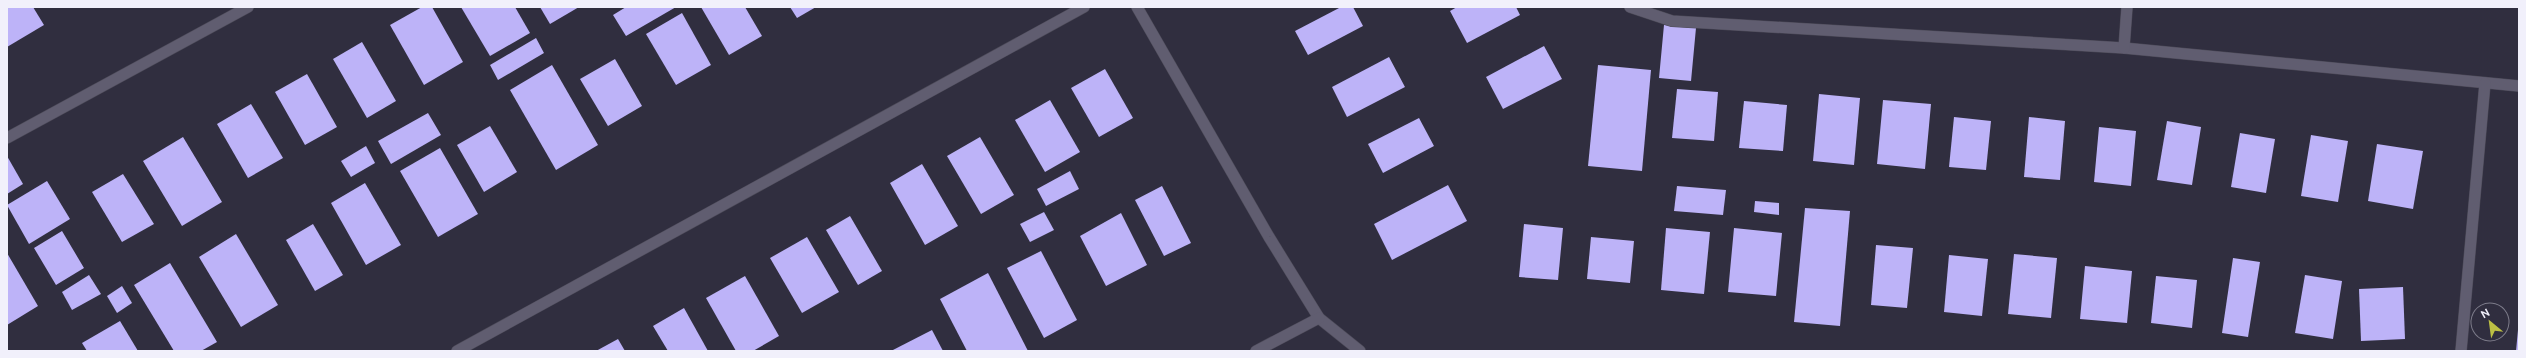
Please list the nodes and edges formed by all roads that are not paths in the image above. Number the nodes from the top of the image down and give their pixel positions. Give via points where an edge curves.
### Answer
1 (248, 7) edge
2 (1084, 7) edge
3 (1137, 7) edge
4 (1630, 7) edge
5 (2128, 7) edge
6 (2124, 48) junction
7 (2486, 84) junction
8 (2519, 86) edge
9 (7, 138) edge
10 (1318, 318) junction
11 (457, 351) edge
12 (1256, 351) edge
13 (1360, 351) edge
14 (2461, 351) edge

1 - 9 street
2 - 11 street
3 - 10 street
4 - 6 street via 1672,21
5 - 6 street
6 - 7 street
7 - 8 street
7 - 14 street
10 - 12 street
10 - 13 street

